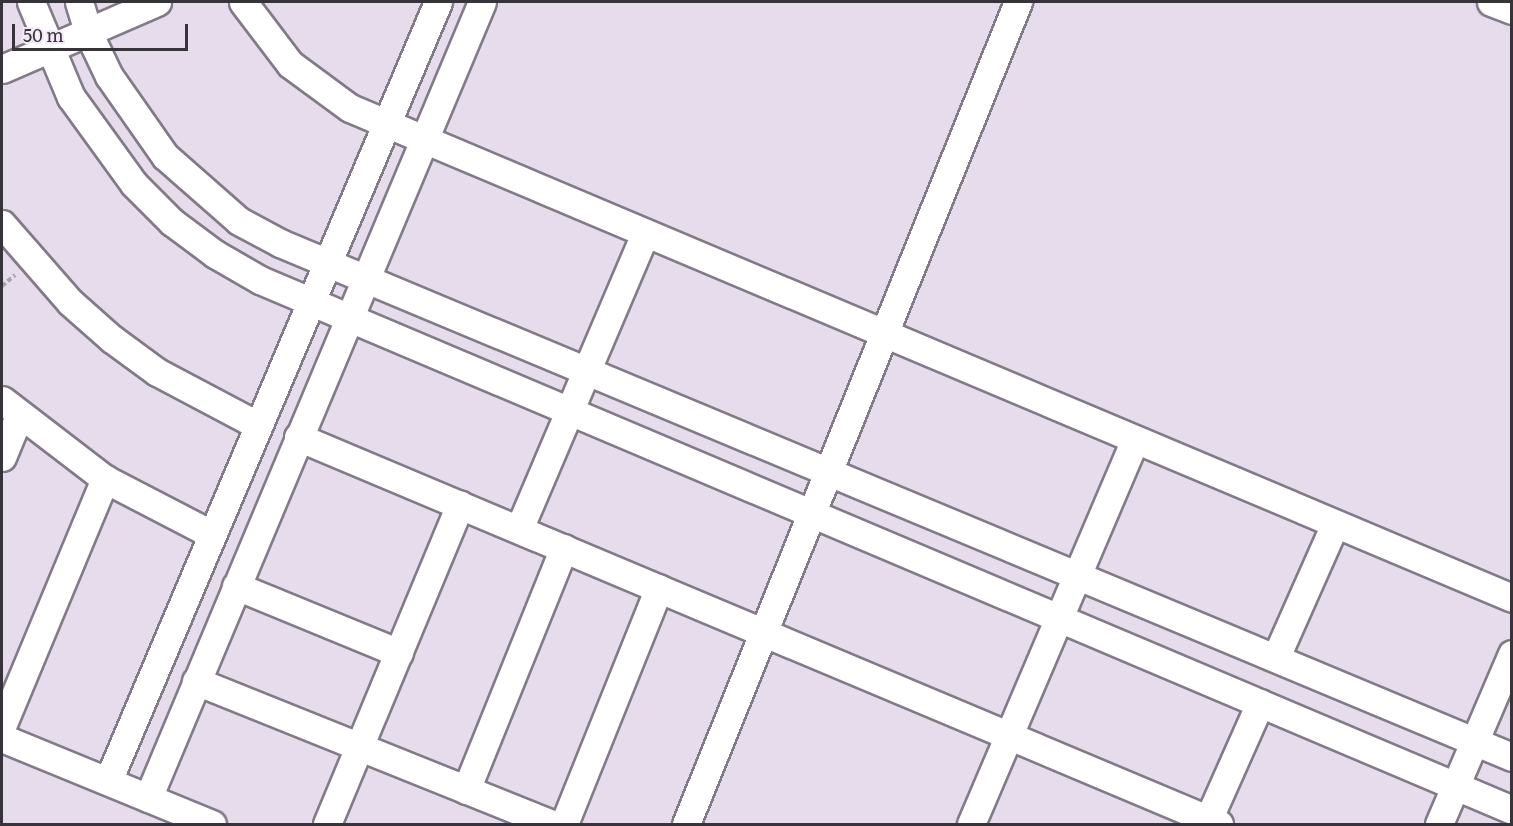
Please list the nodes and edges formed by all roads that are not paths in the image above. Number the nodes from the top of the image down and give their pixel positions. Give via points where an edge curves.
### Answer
1 (31, 2) edge
2 (79, 2) edge
3 (157, 2) edge
4 (243, 2) edge
5 (438, 2) edge
6 (482, 2) edge
7 (1018, 2) edge
8 (1491, 2) edge
9 (1512, 10) edge
10 (88, 32) junction
11 (48, 49) junction
12 (2, 69) edge
13 (386, 125) junction
14 (422, 140) junction
15 (2, 224) edge
16 (645, 234) junction
17 (327, 264) junction
18 (364, 280) junction
19 (310, 303) junction
20 (348, 318) junction
21 (883, 334) junction
22 (586, 372) junction
23 (10, 408) edge
24 (570, 411) junction
25 (256, 425) junction
26 (298, 437) junction
27 (1135, 440) junction
28 (2, 457) edge
29 (829, 472) junction
30 (105, 479) junction
31 (460, 505) junction
32 (813, 514) junction
33 (1335, 524) junction
34 (519, 529) junction
35 (211, 534) junction
36 (564, 548) junction
37 (1078, 575) junction
38 (236, 586) junction
39 (659, 588) junction
40 (1512, 598) edge
41 (1059, 619) junction
42 (766, 633) junction
43 (399, 652) junction
44 (1512, 654) edge
45 (1276, 657) junction
46 (196, 681) junction
47 (1260, 703) junction
48 (2, 726) edge
49 (1009, 735) junction
50 (2, 738) edge
51 (1475, 740) junction
52 (359, 747) junction
53 (1512, 757) edge
54 (108, 781) junction
55 (1455, 786) junction
56 (466, 790) junction
57 (148, 798) junction
58 (1512, 810) edge
59 (1214, 822) edge
60 (212, 825) edge
61 (327, 825) edge
62 (551, 825) edge
63 (564, 825) edge
64 (686, 825) edge
65 (971, 825) edge
66 (1439, 825) edge

1 - 11 street
2 - 10 street
3 - 10 street
4 - 13 street via 290,64 350,108
5 - 13 street
6 - 14 street
7 - 21 street
8 - 9 street
10 - 11 street
10 - 17 street via 135,117 201,190 239,220
11 - 12 street
11 - 19 street via 71,97 100,142 165,214 215,254
13 - 14 street
13 - 17 street
14 - 16 street
14 - 18 street
15 - 25 street via 70,302 112,339 186,390
16 - 21 street
16 - 22 street
17 - 18 street
17 - 19 street
18 - 20 street
18 - 22 street
19 - 20 street
19 - 25 street
20 - 24 street
20 - 26 street
21 - 27 street
21 - 29 street
22 - 24 street
22 - 29 street
23 - 28 street
23 - 30 street
24 - 32 street
24 - 34 street
25 - 35 street
26 - 31 street
26 - 38 street
27 - 33 street
27 - 37 street
29 - 32 street
29 - 37 street
30 - 35 street
30 - 48 street
31 - 34 street
31 - 43 street
32 - 41 street
32 - 42 street
33 - 40 street
33 - 45 street
34 - 36 street
35 - 54 street
36 - 39 street
36 - 56 street
37 - 41 street
37 - 45 street
38 - 43 street
38 - 46 street
39 - 42 street
39 - 63 street
41 - 47 street
41 - 49 street
42 - 49 street
42 - 64 street
43 - 52 street
44 - 51 street
45 - 51 street
46 - 52 street
46 - 57 street
47 - 55 street
47 - 59 street
49 - 59 street
49 - 65 street
50 - 54 street
51 - 53 street
51 - 55 street
52 - 56 street
52 - 61 street
54 - 57 street
55 - 58 street
55 - 66 street
56 - 62 street
57 - 60 street

